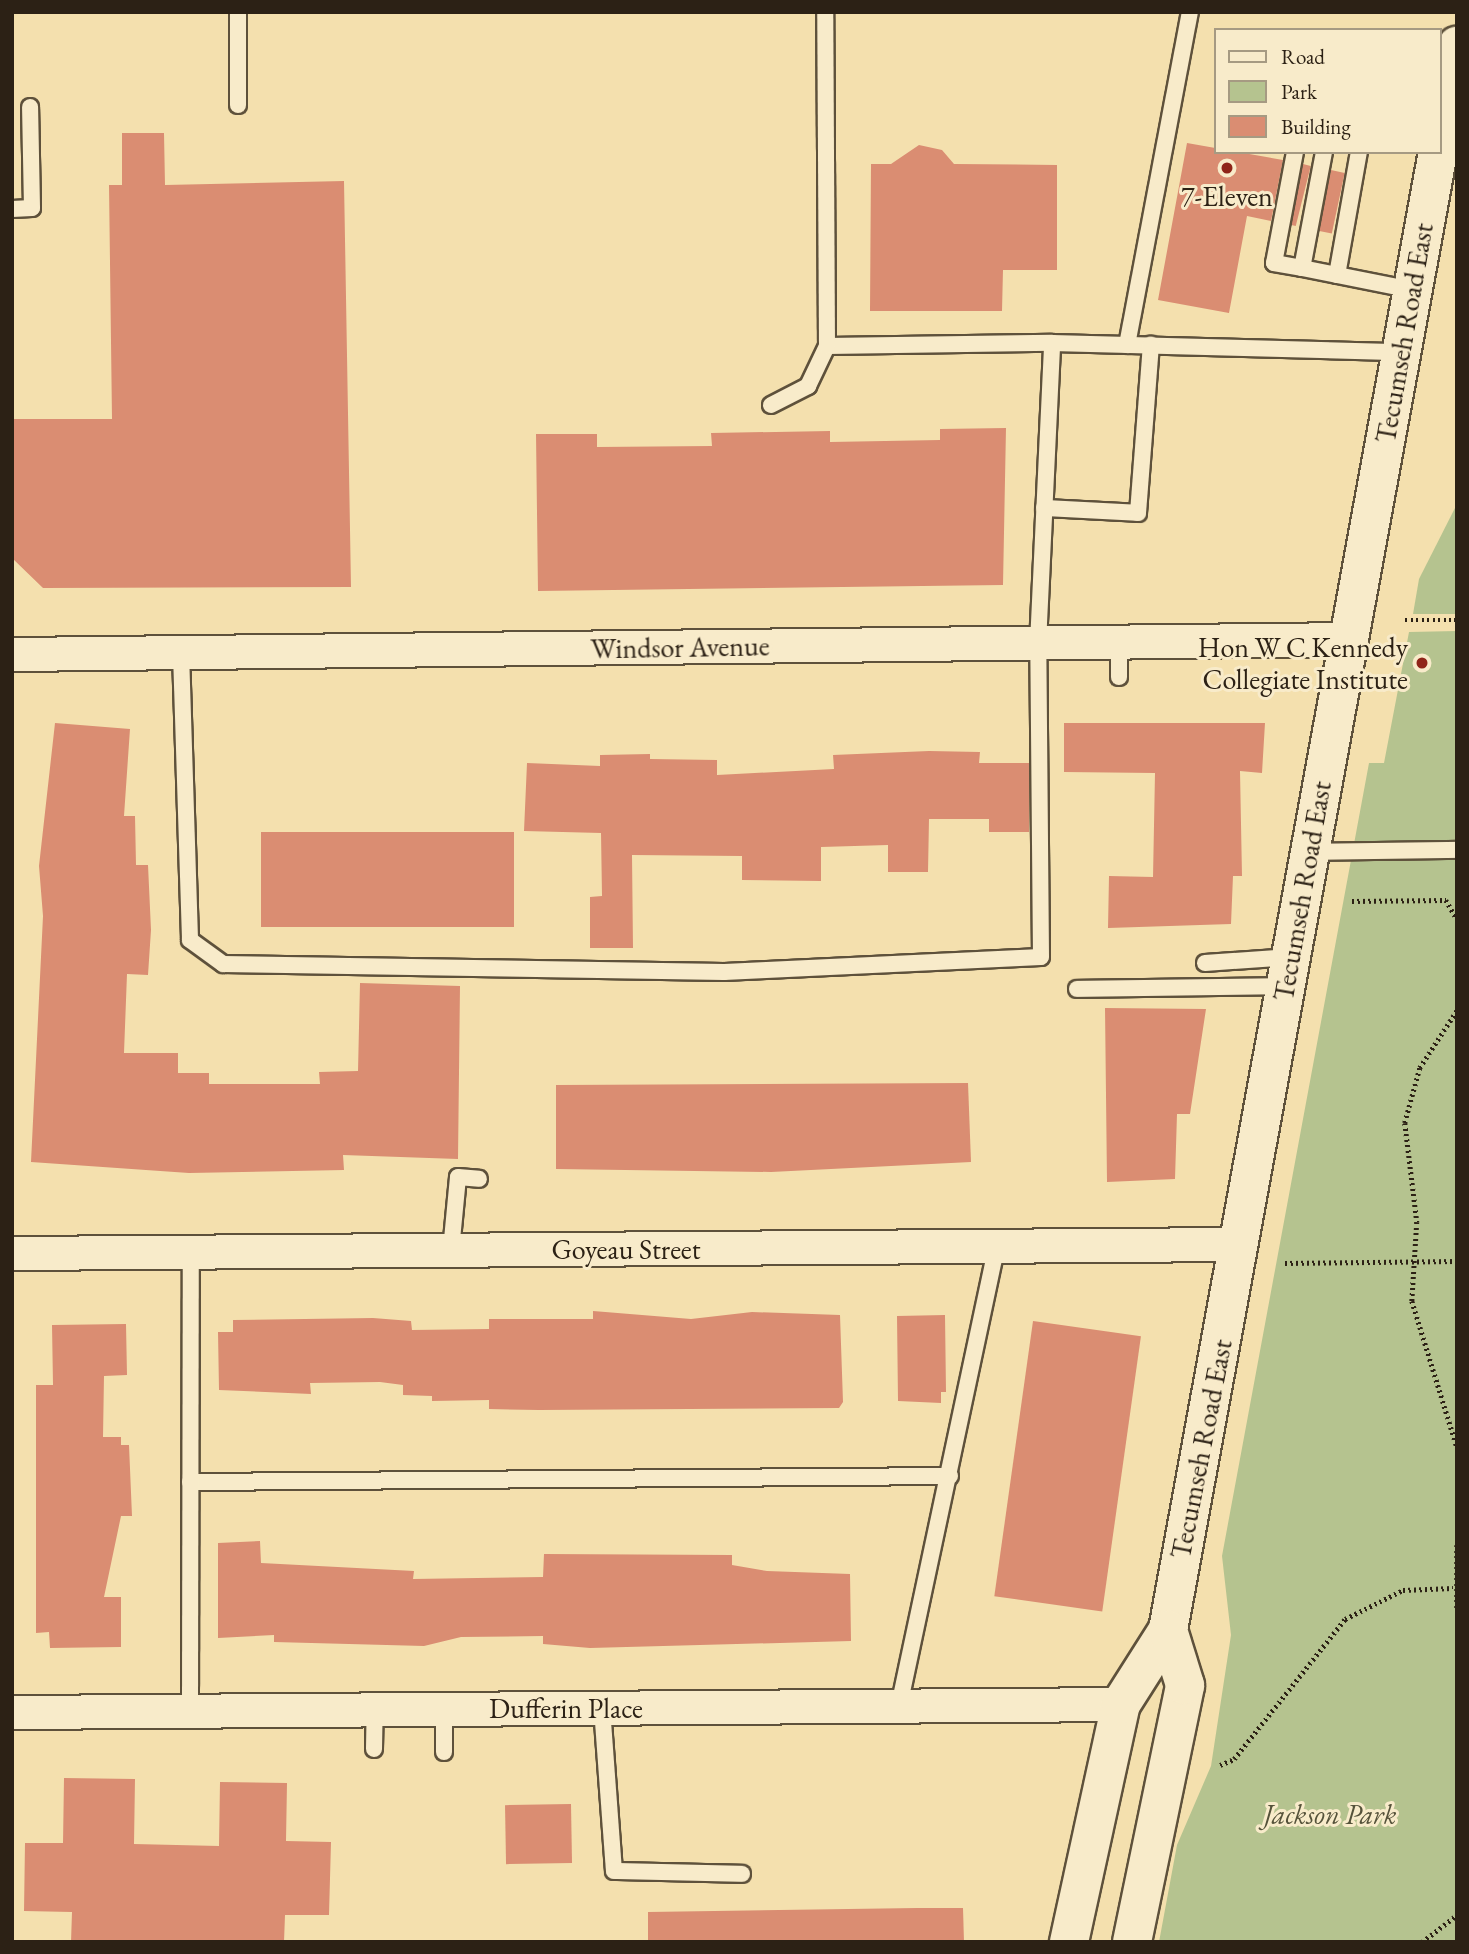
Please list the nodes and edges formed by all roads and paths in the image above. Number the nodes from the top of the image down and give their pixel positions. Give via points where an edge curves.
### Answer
1 (238, 12) edge
2 (825, 12) edge
3 (1190, 12) edge
4 (1457, 47) edge
5 (238, 104) dead end
6 (30, 107) dead end
7 (1441, 130) edge
8 (1295, 154) edge
9 (1324, 154) edge
10 (1359, 154) edge
11 (1436, 154) edge
12 (12, 209) edge
13 (1302, 268) junction
14 (1337, 275) junction
15 (1412, 290) junction
16 (1052, 343) junction
17 (1127, 345) junction
18 (1152, 345) junction
19 (827, 346) junction
20 (1401, 352) junction
21 (771, 405) dead end
22 (1044, 508) junction
23 (1457, 620) edge
24 (1405, 621) dead end
25 (1347, 639) junction
26 (1119, 643) junction
27 (1038, 644) junction
28 (181, 653) junction
29 (12, 654) edge
30 (1119, 677) dead end
31 (1457, 850) edge
32 (1310, 852) junction
33 (1352, 901) dead end
34 (1457, 919) edge
35 (1205, 963) dead end
36 (1288, 971) junction
37 (1077, 989) dead end
38 (1457, 1011) edge
39 (479, 1178) dead end
40 (1239, 1244) junction
41 (998, 1246) junction
42 (451, 1250) junction
43 (191, 1251) junction
44 (12, 1252) edge
45 (1415, 1259) junction
46 (1457, 1261) edge
47 (1285, 1263) dead end
48 (1457, 1447) edge
49 (950, 1476) junction
50 (190, 1482) junction
51 (1457, 1545) edge
52 (1453, 1588) junction
53 (1457, 1609) edge
54 (1168, 1630) junction
55 (1121, 1704) junction
56 (899, 1706) junction
57 (603, 1708) junction
58 (444, 1709) junction
59 (375, 1710) junction
60 (190, 1711) junction
61 (12, 1712) edge
62 (374, 1749) dead end
63 (444, 1752) dead end
64 (1220, 1765) dead end
65 (742, 1874) dead end
66 (1457, 1915) edge
67 (1069, 1942) edge
68 (1132, 1942) edge
69 (1422, 1942) edge

1 - 5 lane
2 - 19 lane
3 - 17 lane
4 - 7 main road, Tecumseh Road East
6 - 12 lane via 32,208
8 - 13 lane via 1273,262
9 - 13 lane
10 - 14 lane
11 - 15 main road, Tecumseh Road East
13 - 14 lane
14 - 15 lane
15 - 20 main road, Tecumseh Road East
16 - 17 lane
16 - 19 lane
16 - 22 lane
17 - 18 lane
18 - 20 lane
18 - 22 lane via 1138,513
19 - 21 lane via 807,386
20 - 25 main road, Tecumseh Road East
22 - 27 lane
23 - 24 path
25 - 26 street, Windsor Avenue
25 - 32 main road, Tecumseh Road East
26 - 27 street, Windsor Avenue
26 - 30 lane
27 - 28 street, Windsor Avenue
27 - 28 lane via 1041,957 724,972 223,964 190,940
28 - 29 street, Windsor Avenue
31 - 32 lane
32 - 36 main road, Tecumseh Road East
33 - 34 path via 1446,900
35 - 36 lane
36 - 37 lane
36 - 40 main road, Tecumseh Road East
38 - 45 path via 1420,1068 1405,1123 1418,1222
39 - 42 lane via 458,1177
40 - 41 street, Goyeau Street
40 - 54 main road, Tecumseh Road East
41 - 42 street, Goyeau Street
41 - 49 lane
42 - 43 street, Goyeau Street
43 - 44 street, Goyeau Street
43 - 50 lane
45 - 46 path
45 - 47 path
45 - 48 path via 1412,1301
49 - 50 lane
49 - 56 lane
50 - 60 lane
51 - 52 path
52 - 53 path
52 - 64 path via 1403,1590 1345,1619 1234,1759
54 - 55 main road, Tecumseh Road East
54 - 68 main road, Tecumseh Road East via 1185,1685
55 - 56 street, Dufferin Place
55 - 67 main road, Tecumseh Road East
56 - 57 street, Dufferin Place
57 - 58 street, Dufferin Place
57 - 65 lane via 614,1871
58 - 59 street, Dufferin Place
58 - 63 lane
59 - 60 street, Dufferin Place
59 - 62 lane
60 - 61 street, Dufferin Place
66 - 69 path

